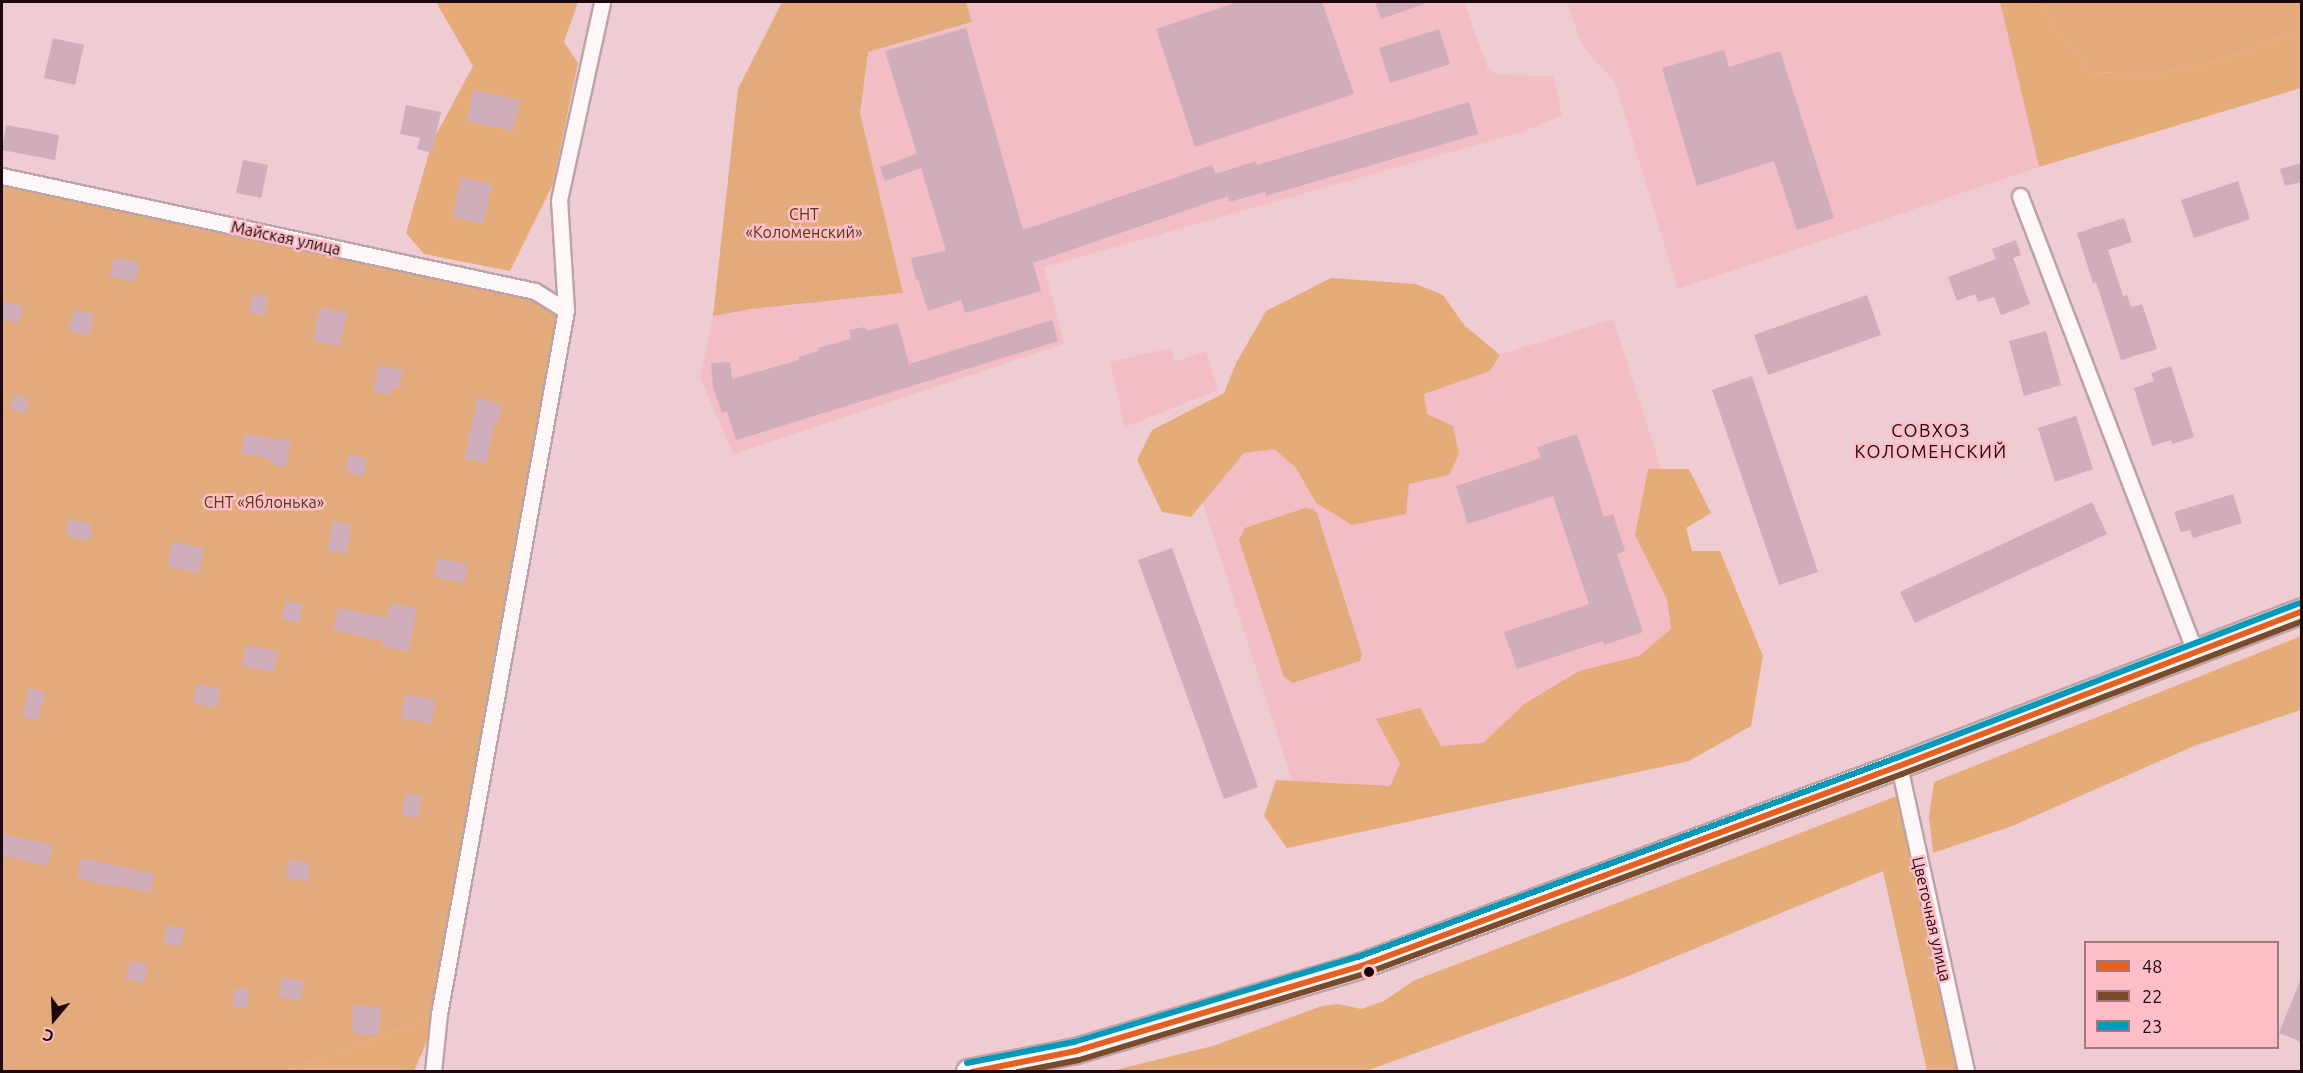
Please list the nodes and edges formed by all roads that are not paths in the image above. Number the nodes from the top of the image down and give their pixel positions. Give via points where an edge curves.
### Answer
1 (602, 2) edge
2 (2, 176) edge
3 (2020, 196) dead end
4 (566, 310) junction
5 (2301, 611) edge
6 (2194, 653) junction
7 (1899, 765) junction
8 (433, 1071) edge
9 (969, 1071) edge
10 (1966, 1071) edge

1 - 4 street via 559,200
2 - 4 street, Майская улица via 536,291
3 - 6 street
4 - 8 street via 439,1014
5 - 6 main road
6 - 7 main road
7 - 9 main road via 1361,966 1076,1051
7 - 10 street, Цветочная улица

